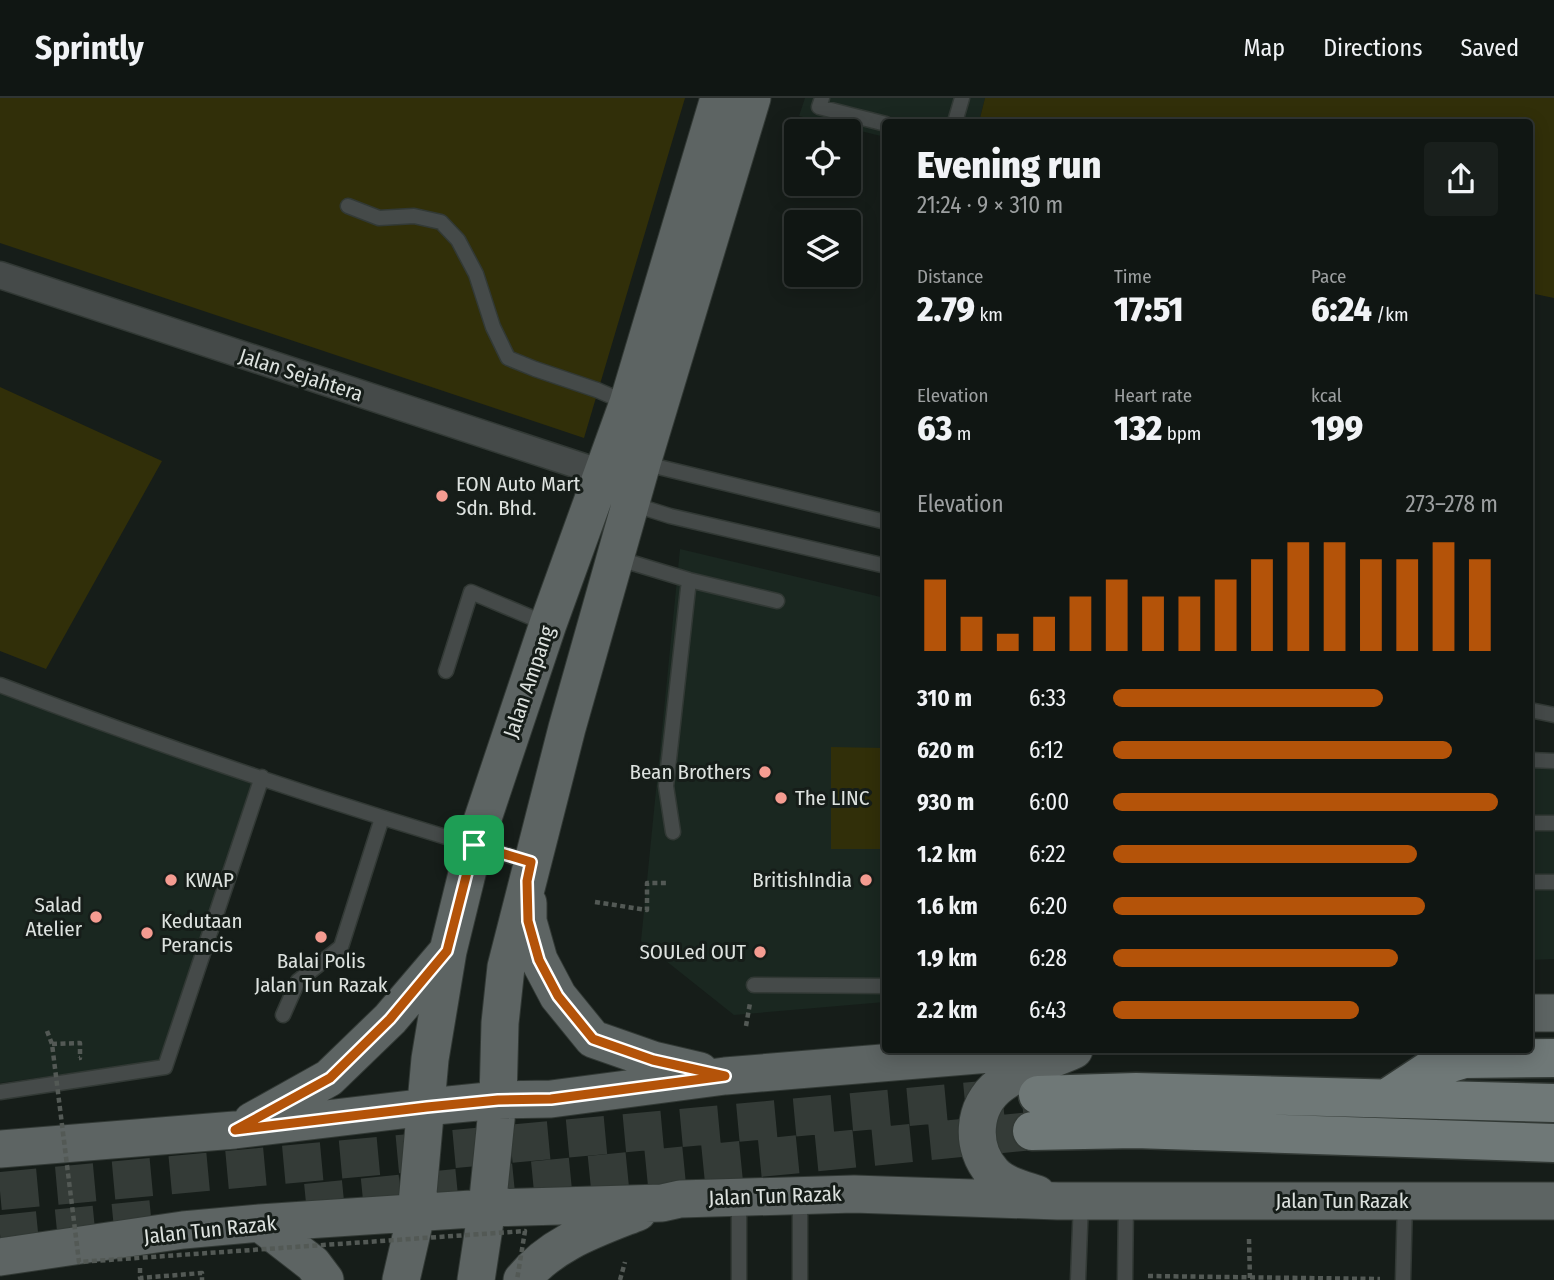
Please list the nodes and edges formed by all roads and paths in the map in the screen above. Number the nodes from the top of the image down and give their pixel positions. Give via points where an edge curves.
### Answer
1 (719, 98) edge
2 (752, 98) edge
3 (822, 98) edge
4 (962, 98) edge
5 (956, 119) edge
6 (882, 123) edge
7 (348, 206) dead end
8 (0, 275) edge
9 (628, 404) junction
10 (642, 463) junction
11 (601, 473) junction
12 (631, 503) junction
13 (882, 521) edge
14 (615, 558) junction
15 (882, 565) edge
16 (689, 580) junction
17 (777, 601) dead end
18 (548, 624) junction
19 (446, 671) dead end
20 (0, 685) edge
21 (1533, 711) edge
22 (1554, 715) edge
23 (1533, 760) edge
24 (1554, 761) edge
25 (261, 777) junction
26 (382, 818) junction
27 (1533, 823) edge
28 (1554, 823) edge
29 (673, 832) dead end
30 (474, 845) junction
31 (529, 871) junction
32 (1533, 882) edge
33 (1554, 882) edge
34 (666, 883) dead end
35 (595, 902) dead end
36 (447, 951) junction
37 (754, 985) dead end
38 (882, 986) edge
39 (1533, 1013) edge
40 (1554, 1013) edge
41 (283, 1015) dead end
42 (47, 1031) dead end
43 (1533, 1034) edge
44 (1554, 1034) edge
45 (51, 1044) junction
46 (1003, 1053) edge
47 (1068, 1053) edge
48 (1554, 1058) edge
49 (66, 1059) dead end
50 (725, 1076) junction
51 (0, 1092) edge
52 (1387, 1098) junction
53 (498, 1100) junction
54 (1554, 1103) edge
55 (427, 1107) junction
56 (235, 1130) junction
57 (1554, 1143) edge
58 (0, 1149) edge
59 (800, 1195) junction
60 (739, 1197) junction
61 (1126, 1200) junction
62 (1069, 1201) junction
63 (1405, 1201) junction
64 (1554, 1201) edge
65 (662, 1203) junction
66 (487, 1208) junction
67 (416, 1214) junction
68 (260, 1223) junction
69 (1249, 1239) dead end
70 (140, 1256) junction
71 (0, 1257) edge
72 (625, 1262) dead end
73 (1148, 1276) dead end
74 (1250, 1278) edge
75 (1380, 1279) edge
76 (202, 1280) edge
77 (324, 1280) edge
78 (401, 1280) edge
79 (476, 1280) edge
80 (519, 1280) edge
81 (620, 1280) edge
82 (739, 1280) edge
83 (800, 1280) edge
84 (1079, 1280) edge
85 (1125, 1280) edge
86 (1403, 1280) edge

1 - 9 main road, Jalan Ampang
2 - 10 main road
3 - 6 lane via 819,107
4 - 5 lane
7 - 9 lane via 379,218 414,216 440,222 458,240 476,274 508,358
8 - 11 street, Jalan Sejahtera
9 - 11 main road, Jalan Ampang
10 - 12 main road
10 - 13 lane
11 - 18 main road, Jalan Ampang
12 - 14 main road
12 - 15 lane
14 - 16 lane
14 - 31 main road
16 - 17 lane
16 - 29 lane via 666,786
18 - 19 lane via 471,592
18 - 30 main road, Jalan Ampang
20 - 25 lane
21 - 22 lane
23 - 24 lane
25 - 26 lane
25 - 51 lane via 165,1068
26 - 30 lane
26 - 41 lane via 341,947 298,981
27 - 28 lane
30 - 31 lane
30 - 36 main road, Jalan Ampang
31 - 50 main road via 528,921 539,960 558,996 593,1039 653,1060
31 - 53 main road via 506,967
32 - 33 lane
34 - 35 path via 647,883 647,910
36 - 55 main road, Jalan Ampang
36 - 56 main road via 390,1019 330,1078
37 - 38 lane
39 - 40 main road
42 - 45 path, bridge
43 - 44 main road
45 - 49 path via 80,1043 80,1058
45 - 70 path, bridge via 79,1262
46 - 50 main road
47 - 62 main road via 999,1086 978,1116 977,1126 980,1152 993,1173 1013,1186
48 - 52 main road via 1464,1059 1431,1069
50 - 53 main road via 551,1099
52 - 54 main road
52 - 57 main road via 1136,1092 1035,1113 1135,1129
53 - 55 main road
53 - 66 main road
55 - 56 main road
55 - 67 main road, Jalan Ampang
56 - 58 main road
59 - 60 main road, Jalan Tun Razak
59 - 62 main road, Jalan Tun Razak
59 - 83 lane
60 - 65 main road, Jalan Tun Razak
60 - 82 lane
61 - 62 main road, Jalan Tun Razak
61 - 63 main road, Jalan Tun Razak
61 - 85 lane
62 - 84 lane
63 - 64 main road, Jalan Tun Razak
63 - 86 lane
65 - 66 main road, Jalan Tun Razak
65 - 80 main road via 567,1242 541,1258
66 - 67 main road, Jalan Tun Razak
66 - 79 main road
67 - 68 main road, Jalan Tun Razak
67 - 78 main road, Jalan Ampang
68 - 71 main road, Jalan Tun Razak
68 - 77 main road via 313,1264
69 - 74 path
70 - 76 path via 140,1279 202,1273
70 - 80 path, bridge via 525,1231
72 - 81 path
73 - 74 path
74 - 75 path

